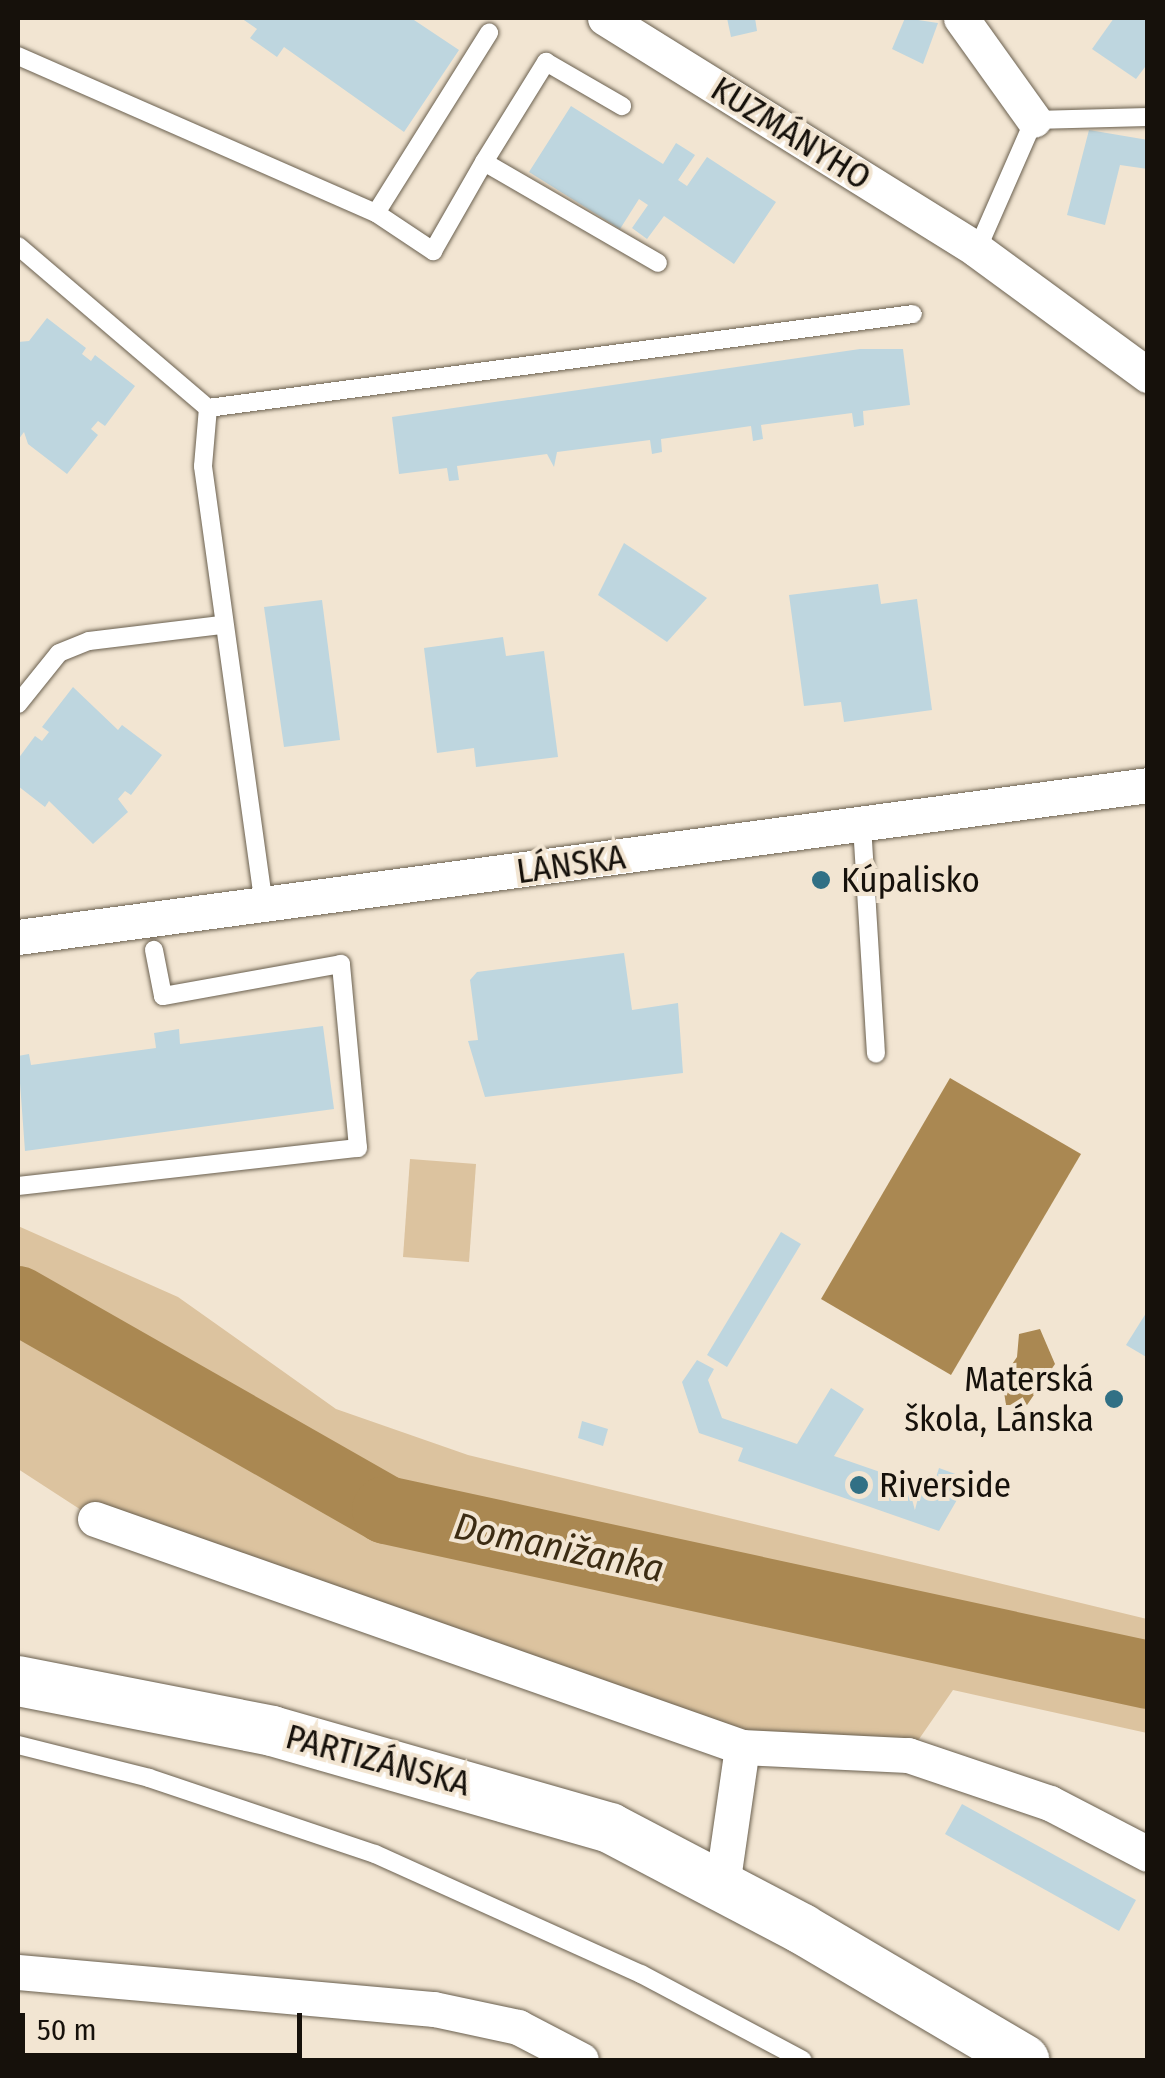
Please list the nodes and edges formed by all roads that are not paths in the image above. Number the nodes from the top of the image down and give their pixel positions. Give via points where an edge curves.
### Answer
1 (605, 18) edge
2 (961, 18) edge
3 (490, 33) dead end
4 (18, 56) edge
5 (622, 106) dead end
6 (1148, 117) edge
7 (1034, 120) junction
8 (484, 162) junction
9 (376, 213) junction
10 (18, 246) edge
11 (976, 250) junction
12 (658, 264) dead end
13 (913, 314) dead end
14 (1148, 375) edge
15 (208, 408) junction
16 (221, 625) junction
17 (18, 704) edge
18 (1136, 787) edge
19 (1148, 817) edge
20 (862, 824) junction
21 (264, 906) junction
22 (18, 938) edge
23 (154, 950) dead end
24 (876, 1054) dead end
25 (18, 1186) edge
26 (96, 1519) dead end
27 (18, 1682) edge
28 (18, 1745) edge
29 (742, 1747) junction
30 (1148, 1854) edge
31 (722, 1886) junction
32 (18, 1972) edge
33 (581, 2060) edge
34 (802, 2060) edge
35 (1024, 2060) edge

1 - 11 street, KUZMÁNYHO
2 - 7 street
3 - 9 lane
4 - 9 lane
5 - 8 lane via 546,62
6 - 7 lane
7 - 11 lane
8 - 9 lane via 433,250
8 - 12 lane
10 - 15 lane
11 - 14 street, KUZMÁNYHO
13 - 15 lane
15 - 16 lane via 203,466
16 - 17 lane via 89,640 59,653
16 - 21 lane
18 - 19 street, LÁNSKA
18 - 20 street, LÁNSKA
20 - 21 street, LÁNSKA
20 - 24 lane
21 - 22 street, LÁNSKA
23 - 25 lane via 163,996 340,964 358,1148
26 - 29 street
27 - 31 main road, PARTIZÁNSKA via 272,1732 550,1807 658,1848
28 - 34 lane via 150,1778 375,1854 641,1974
29 - 30 street via 908,1755 1050,1803
29 - 31 street
31 - 35 main road, PARTIZÁNSKA
32 - 33 street via 434,2008 518,2027

